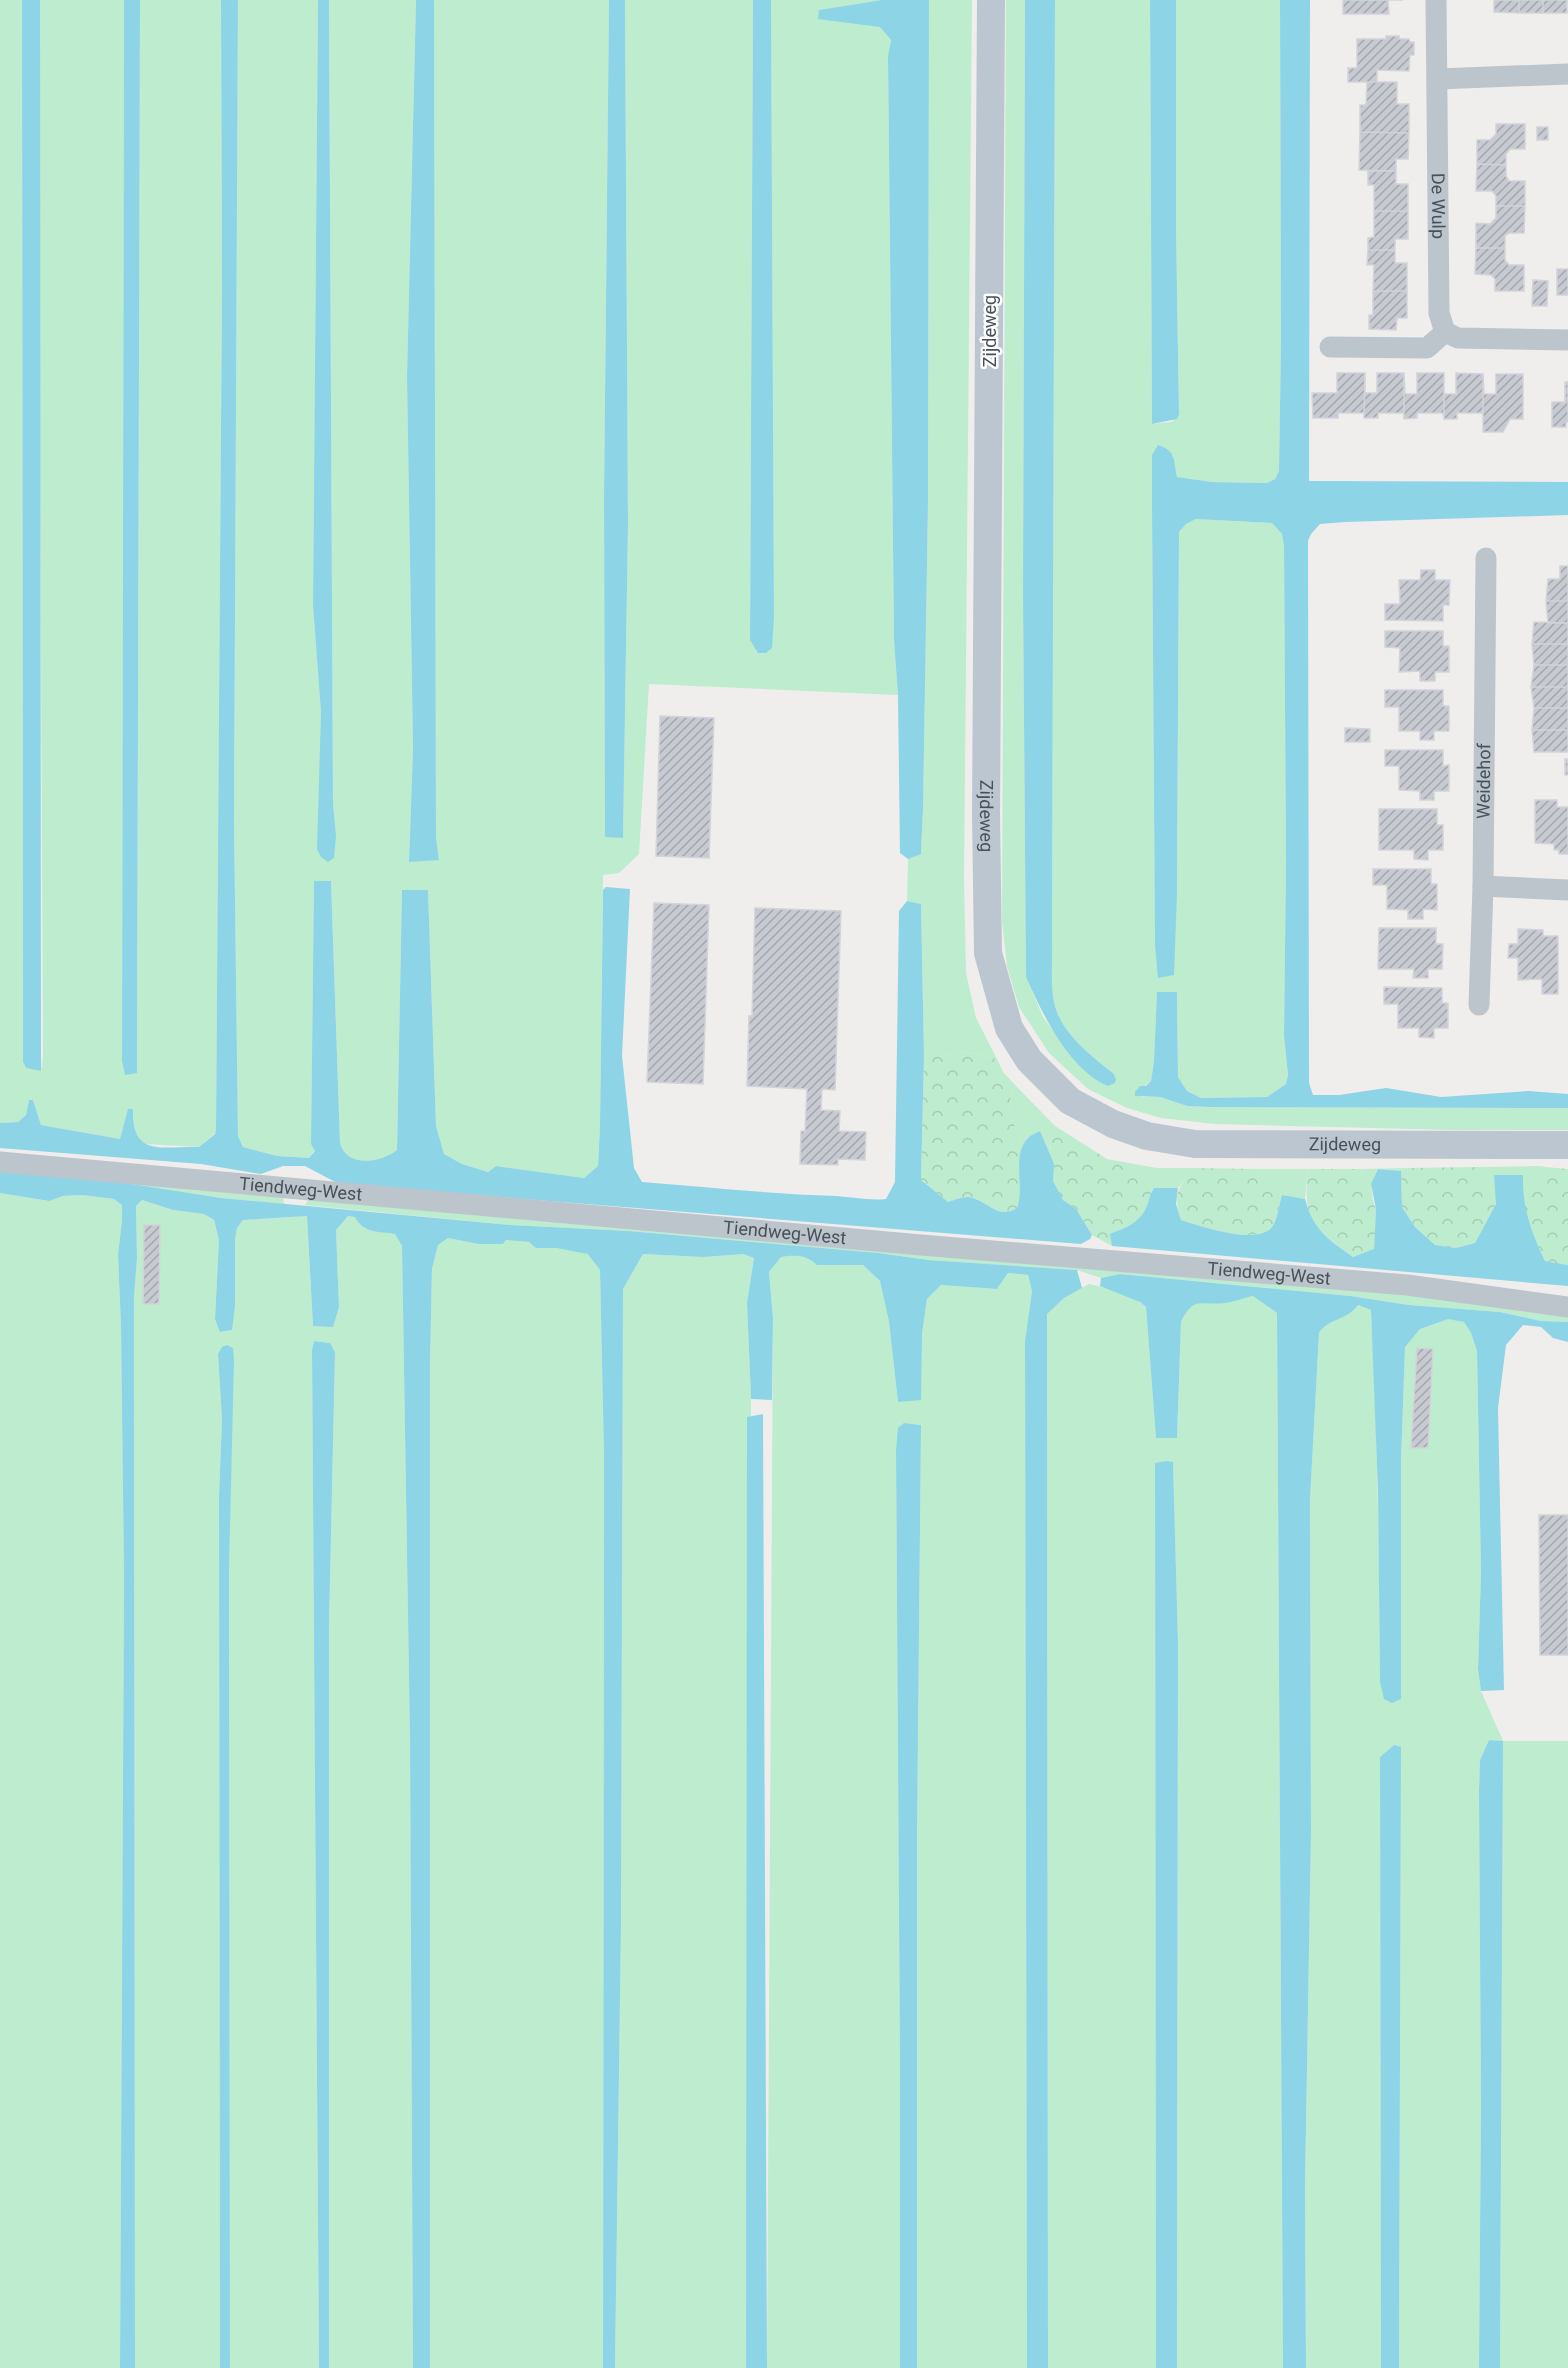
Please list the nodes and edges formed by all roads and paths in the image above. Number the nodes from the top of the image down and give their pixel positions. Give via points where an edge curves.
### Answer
1 (991, 0) edge
2 (1436, 0) edge
3 (1568, 74) edge
4 (1438, 79) junction
5 (1445, 332) junction
6 (1568, 340) edge
7 (1330, 347) dead end
8 (1485, 558) dead end
9 (1484, 886) junction
10 (1568, 890) edge
11 (1479, 1005) dead end
12 (1568, 1145) edge
13 (0, 1162) edge
14 (1568, 1306) edge

1 - 12 main road, Zijdeweg via 987,907 988,953 1009,1029 1029,1060 1070,1101 1113,1124 1147,1136 1195,1144
2 - 4 street, De Wulp
3 - 4 street
4 - 5 street, De Wulp via 1439,313
5 - 6 street via 1458,338
5 - 7 street via 1427,348
8 - 9 street, Weidehof
9 - 10 street
9 - 11 street, Weidehof
13 - 14 street, Tiendweg-West via 1407,1285

